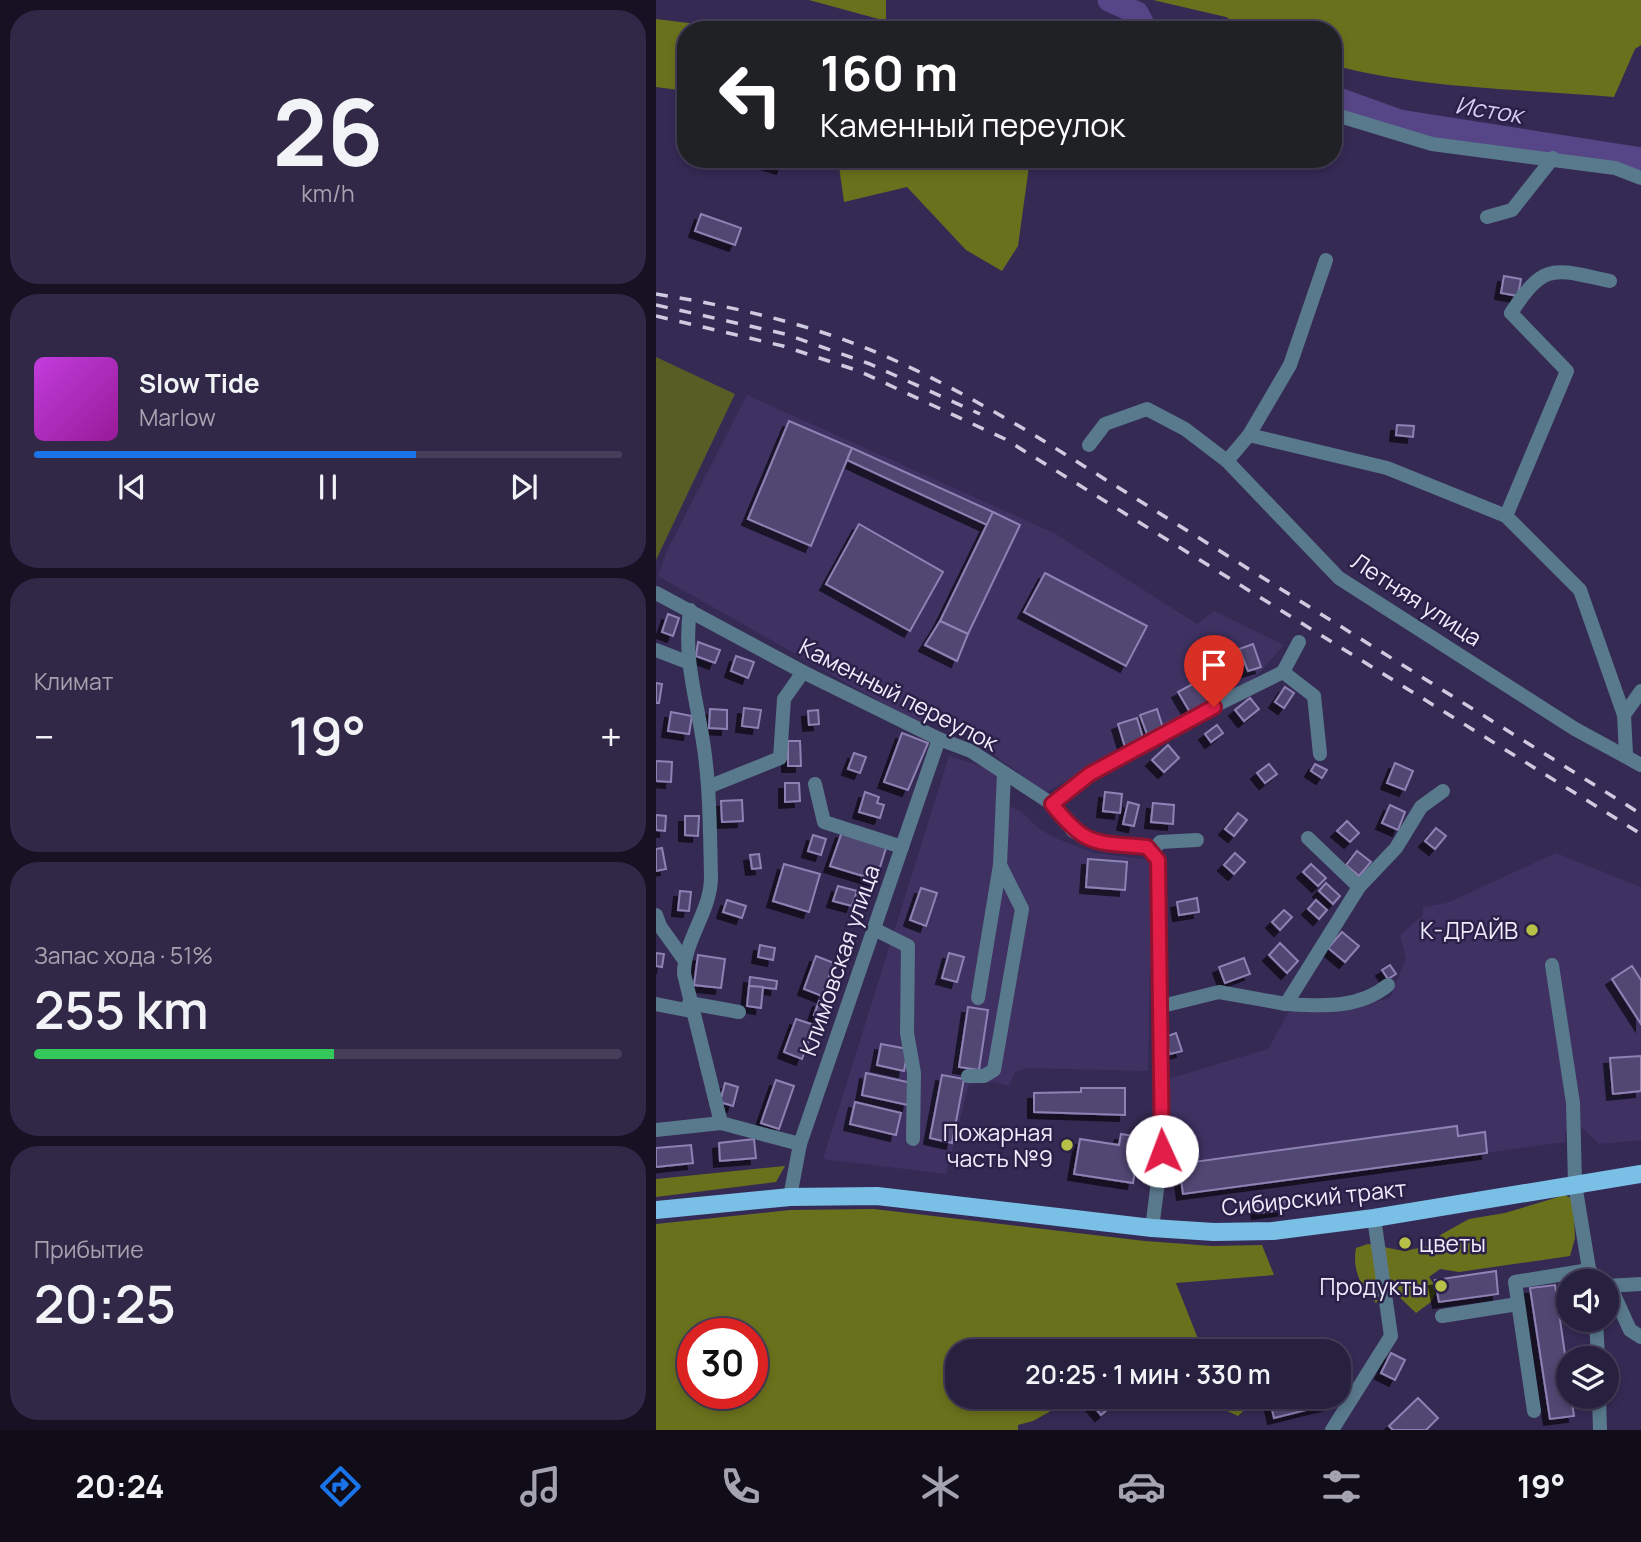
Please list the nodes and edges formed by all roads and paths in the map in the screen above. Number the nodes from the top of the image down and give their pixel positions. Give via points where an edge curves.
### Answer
1 (1342, 117) edge
2 (1553, 158) junction
3 (1641, 178) edge
4 (1487, 218) dead end
5 (1326, 260) dead end
6 (1610, 281) dead end
7 (1249, 435) junction
8 (1089, 445) dead end
9 (1227, 461) junction
10 (1506, 516) junction
11 (656, 593) edge
12 (690, 610) junction
13 (1299, 642) dead end
14 (656, 650) edge
15 (687, 662) junction
16 (803, 672) junction
17 (1283, 672) junction
18 (1641, 691) edge
19 (1624, 715) junction
20 (939, 739) junction
21 (1320, 754) dead end
22 (1627, 754) junction
23 (1641, 765) edge
24 (1004, 773) junction
25 (815, 784) dead end
26 (708, 787) junction
27 (1443, 791) dead end
28 (1052, 804) junction
29 (1308, 838) dead end
30 (1197, 840) dead end
31 (902, 847) junction
32 (1153, 851) junction
33 (1000, 865) junction
34 (1359, 887) junction
35 (657, 922) edge
36 (874, 929) junction
37 (685, 961) junction
38 (1552, 965) dead end
39 (1388, 985) dead end
40 (978, 998) dead end
41 (656, 1004) edge
42 (1286, 1004) junction
43 (690, 1007) junction
44 (1158, 1007) junction
45 (739, 1012) dead end
46 (968, 1076) dead end
47 (721, 1123) junction
48 (656, 1130) edge
49 (913, 1139) dead end
50 (800, 1144) junction
51 (1641, 1174) edge
52 (1575, 1184) junction
53 (790, 1197) junction
54 (656, 1210) edge
55 (1374, 1218) junction
56 (1152, 1228) junction
57 (1589, 1269) edge
58 (1556, 1279) edge
59 (1641, 1284) edge
60 (1619, 1285) edge
61 (1518, 1304) junction
62 (1619, 1309) edge
63 (1442, 1316) dead end
64 (1641, 1337) edge
65 (1599, 1409) edge
66 (1534, 1411) dead end
67 (1338, 1428) edge
68 (1600, 1430) edge

1 - 2 street via 1432,144
2 - 3 street via 1615,168
2 - 4 street via 1512,210
5 - 7 street via 1290,365
6 - 10 street via 1557,270 1531,282 1511,313 1567,371
7 - 9 street
7 - 10 street via 1386,468
8 - 9 street, Летняя улица via 1105,424 1147,409 1185,429
9 - 22 street, Летняя улица via 1339,578 1575,729
10 - 19 street via 1580,590
11 - 12 street, Каменный переулок
12 - 15 street
12 - 16 street, Каменный переулок
13 - 17 street
14 - 15 street
15 - 26 street
16 - 20 street, Каменный переулок
16 - 26 street via 784,699 780,758
17 - 21 street via 1314,696
17 - 28 street via 1146,741 1090,774
18 - 19 street
19 - 22 street
20 - 24 street, Каменный переулок via 971,751
20 - 31 street, Климовская улица
22 - 23 street, Летняя улица
24 - 28 street, Каменный переулок
24 - 33 street
25 - 31 street via 824,822
26 - 37 street via 710,890
27 - 34 street via 1421,807 1396,848
28 - 32 street, Каменный переулок via 1073,831 1095,842
29 - 34 street
30 - 32 street via 1160,842
31 - 36 street, Климовская улица
32 - 44 street via 1158,860
33 - 40 street
33 - 46 street via 1022,909 994,1070 984,1076
34 - 42 street
35 - 37 street
36 - 49 street via 908,946
36 - 50 street, Климовская улица
37 - 43 street
38 - 52 street via 1573,1103
39 - 42 street via 1375,996 1350,1004
41 - 43 street
42 - 44 street via 1219,992
43 - 45 street
43 - 47 street
44 - 56 street via 1162,1151
47 - 48 street
47 - 50 street
50 - 53 street, Климовская улица
51 - 52 main road, Сибирский тракт
52 - 55 main road, Сибирский тракт
52 - 57 street
53 - 54 main road, Сибирский тракт
53 - 56 main road, Сибирский тракт via 877,1196
55 - 56 main road, Сибирский тракт via 1273,1231
55 - 67 street via 1392,1336 1383,1339
58 - 61 street via 1515,1282
59 - 60 street
61 - 63 street
61 - 66 street
62 - 64 street via 1630,1330
65 - 68 street

